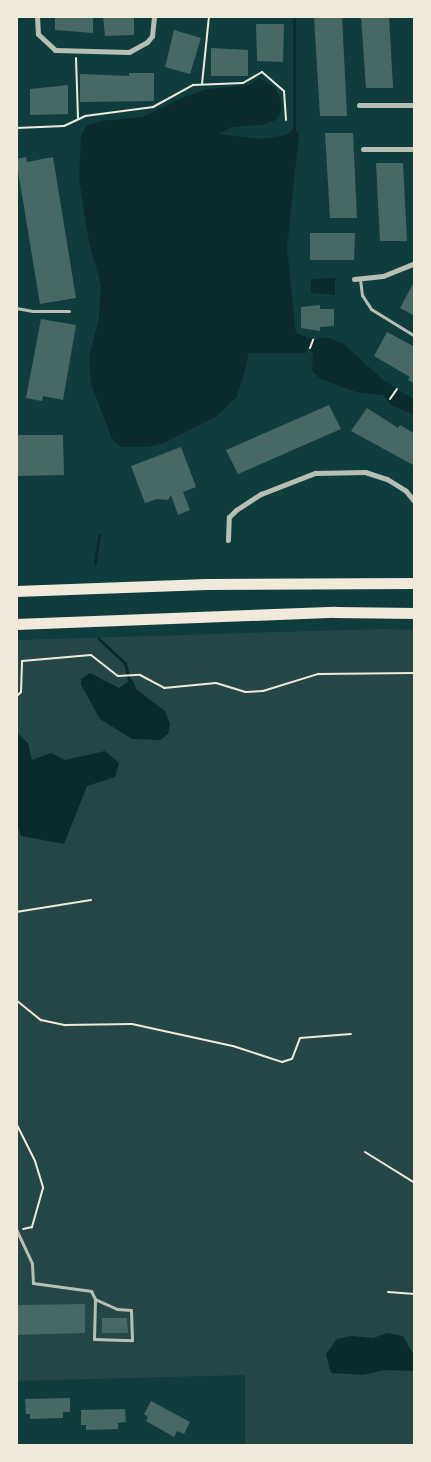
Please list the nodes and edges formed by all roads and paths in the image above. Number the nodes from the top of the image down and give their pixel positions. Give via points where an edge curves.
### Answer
1 (37, 16) edge
2 (154, 16) edge
3 (209, 16) edge
4 (76, 52) junction
5 (202, 84) junction
6 (359, 105) dead end
7 (415, 105) edge
8 (78, 118) junction
9 (286, 120) dead end
10 (16, 128) edge
11 (415, 149) edge
12 (363, 150) dead end
13 (415, 263) edge
14 (360, 278) junction
15 (354, 279) dead end
16 (16, 308) edge
17 (68, 311) dead end
18 (415, 336) edge
19 (313, 340) dead end
20 (310, 348) dead end
21 (397, 389) dead end
22 (390, 399) dead end
23 (415, 502) edge
24 (228, 540) dead end
25 (415, 583) edge
26 (17, 591) edge
27 (415, 613) edge
28 (16, 624) edge
29 (415, 673) edge
30 (16, 697) edge
31 (91, 900) dead end
32 (16, 912) edge
33 (16, 1000) edge
34 (351, 1034) dead end
35 (16, 1123) edge
36 (365, 1152) dead end
37 (415, 1183) edge
38 (18, 1229) edge
39 (388, 1292) dead end
40 (415, 1294) edge
41 (95, 1299) junction

1 - 4 street via 38,34 43,42 62,51
2 - 4 street via 148,42 129,52
3 - 5 path
4 - 8 path
5 - 8 path via 185,87 153,107
5 - 9 path via 243,83 265,73 284,91
6 - 7 street
8 - 10 path via 64,126
11 - 12 street
13 - 14 street via 383,276
14 - 15 street
14 - 18 lane via 362,295 371,309
16 - 17 lane via 33,312
19 - 20 path
21 - 22 path
23 - 24 street via 406,491 388,479 365,472 315,473 260,494 236,510 229,517
25 - 26 highway via 206,584
27 - 28 highway via 335,612
29 - 30 path via 318,674 245,692 216,683 164,688 135,674 118,676 91,656 22,661 21,692
31 - 32 path
33 - 34 path via 41,1020 65,1025 132,1024 233,1046 282,1062 292,1059 300,1038
35 - 38 path via 35,1160 43,1188 32,1227
36 - 37 path
38 - 41 lane via 32,1264 33,1283 83,1288 91,1291
39 - 40 path
41 - 41 lane via 117,1309 131,1310 132,1340 94,1339

